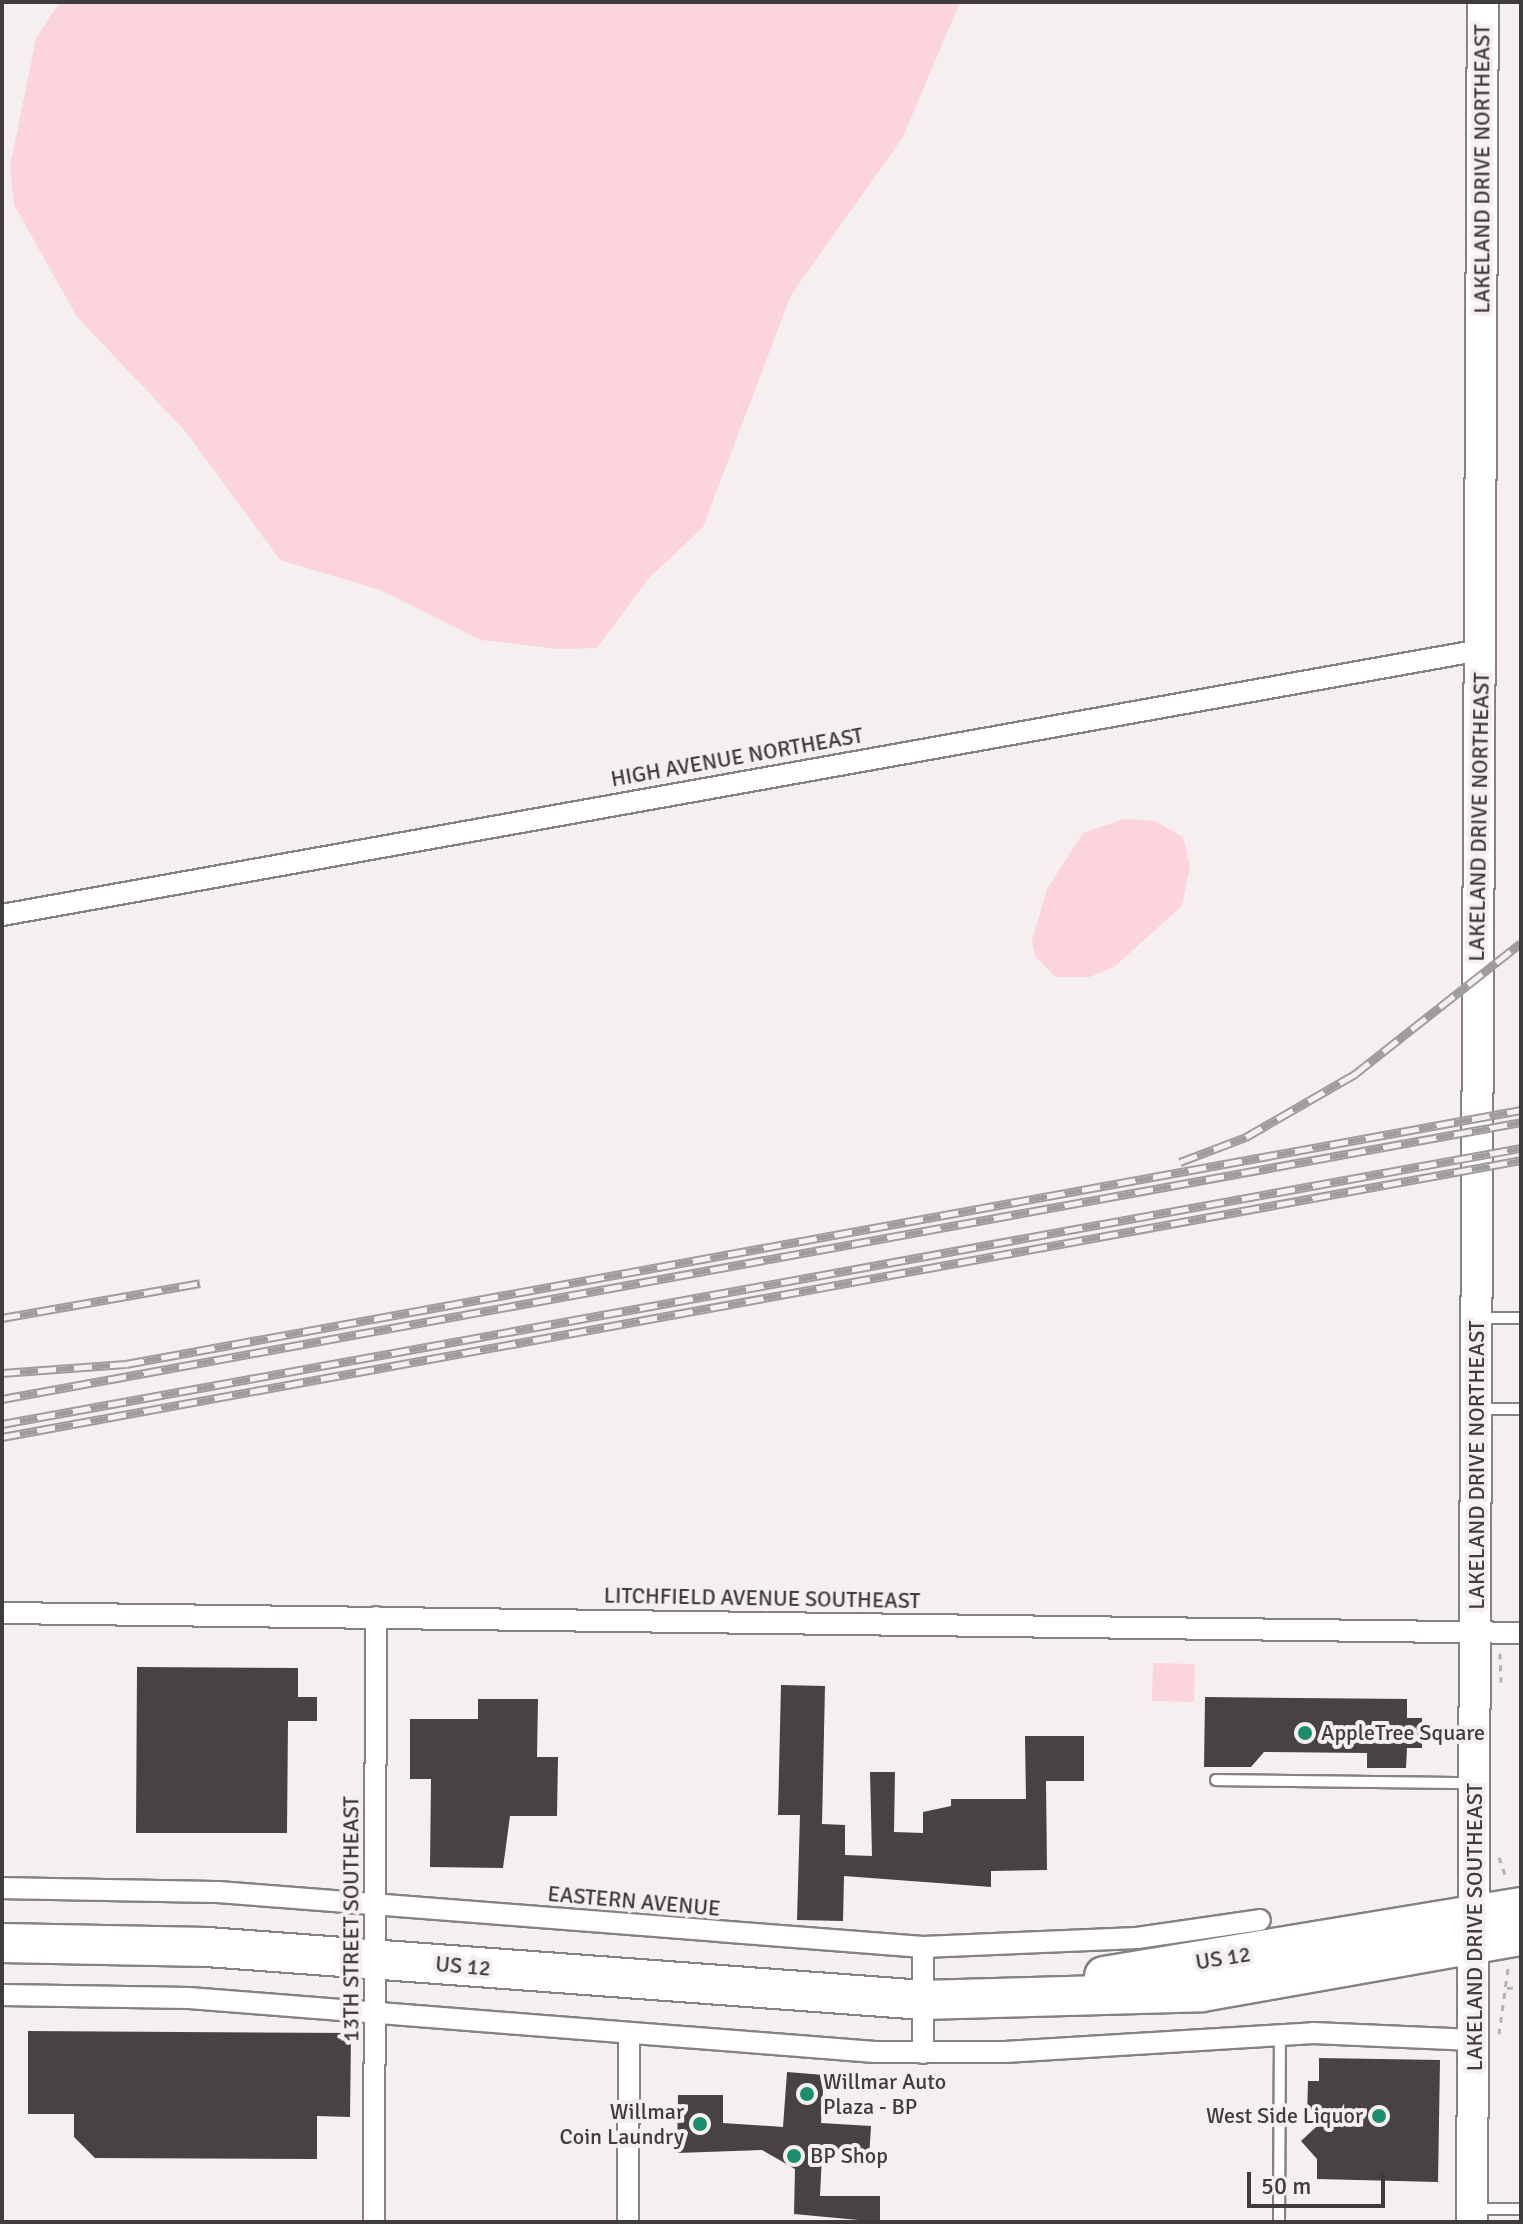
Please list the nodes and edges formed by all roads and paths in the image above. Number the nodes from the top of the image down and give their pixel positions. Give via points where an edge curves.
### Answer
1 (1483, 2) edge
2 (1481, 650) junction
3 (2, 915) edge
4 (1477, 1318) junction
5 (1521, 1318) edge
6 (1476, 1409) junction
7 (1521, 1409) edge
8 (2, 1613) edge
9 (376, 1617) junction
10 (1476, 1633) junction
11 (1521, 1633) edge
12 (1216, 1780) dead end
13 (1476, 1783) junction
14 (2, 1888) edge
15 (376, 1904) junction
16 (1521, 1907) edge
17 (1260, 1920) dead end
18 (1495, 1941) edge
19 (2, 1943) edge
20 (923, 1947) junction
21 (375, 1958) junction
22 (1521, 1987) edge
23 (1507, 1988) junction
24 (2, 1995) edge
25 (923, 2000) junction
26 (375, 2012) junction
27 (629, 2034) junction
28 (1280, 2034) junction
29 (1487, 2038) junction
30 (923, 2053) junction
31 (1521, 2209) edge
32 (1472, 2216) edge
33 (374, 2222) edge
34 (628, 2222) edge
35 (1279, 2222) edge

1 - 2 main road, LAKELAND DRIVE NORTHEAST
2 - 3 street, HIGH AVENUE NORTHEAST
2 - 4 main road, LAKELAND DRIVE NORTHEAST
4 - 5 lane
4 - 6 main road, LAKELAND DRIVE NORTHEAST
6 - 7 lane
6 - 10 main road, LAKELAND DRIVE NORTHEAST
8 - 9 street, LITCHFIELD AVENUE SOUTHEAST
9 - 10 street, LITCHFIELD AVENUE SOUTHEAST
9 - 15 street, 13TH STREET SOUTHEAST
10 - 11 street, LITCHFIELD AVENUE SOUTHEAST
10 - 13 main road, LAKELAND DRIVE SOUTHEAST
12 - 13 lane
13 - 18 main road, LAKELAND DRIVE SOUTHEAST
14 - 15 street, EASTERN AVENUE
15 - 20 street, EASTERN AVENUE
15 - 21 street, 13TH STREET SOUTHEAST
16 - 18 highway, US 12 / US 12
17 - 20 street, EASTERN AVENUE via 1137,1938
18 - 23 path
18 - 25 highway, US 12 / US 12 via 1202,1992
18 - 29 main road, LAKELAND DRIVE SOUTHEAST
19 - 21 highway, US 12 / US 12
20 - 25 street
21 - 25 highway, US 12 / US 12
21 - 26 street, 13TH STREET SOUTHEAST
22 - 23 path
23 - 29 path
24 - 26 street via 189,1998
25 - 30 street
26 - 27 street
26 - 33 street, 13TH STREET SOUTHEAST
27 - 30 street
27 - 34 street
28 - 29 street
28 - 30 street
28 - 35 lane
29 - 32 main road, LAKELAND DRIVE SOUTHEAST
31 - 32 lane

